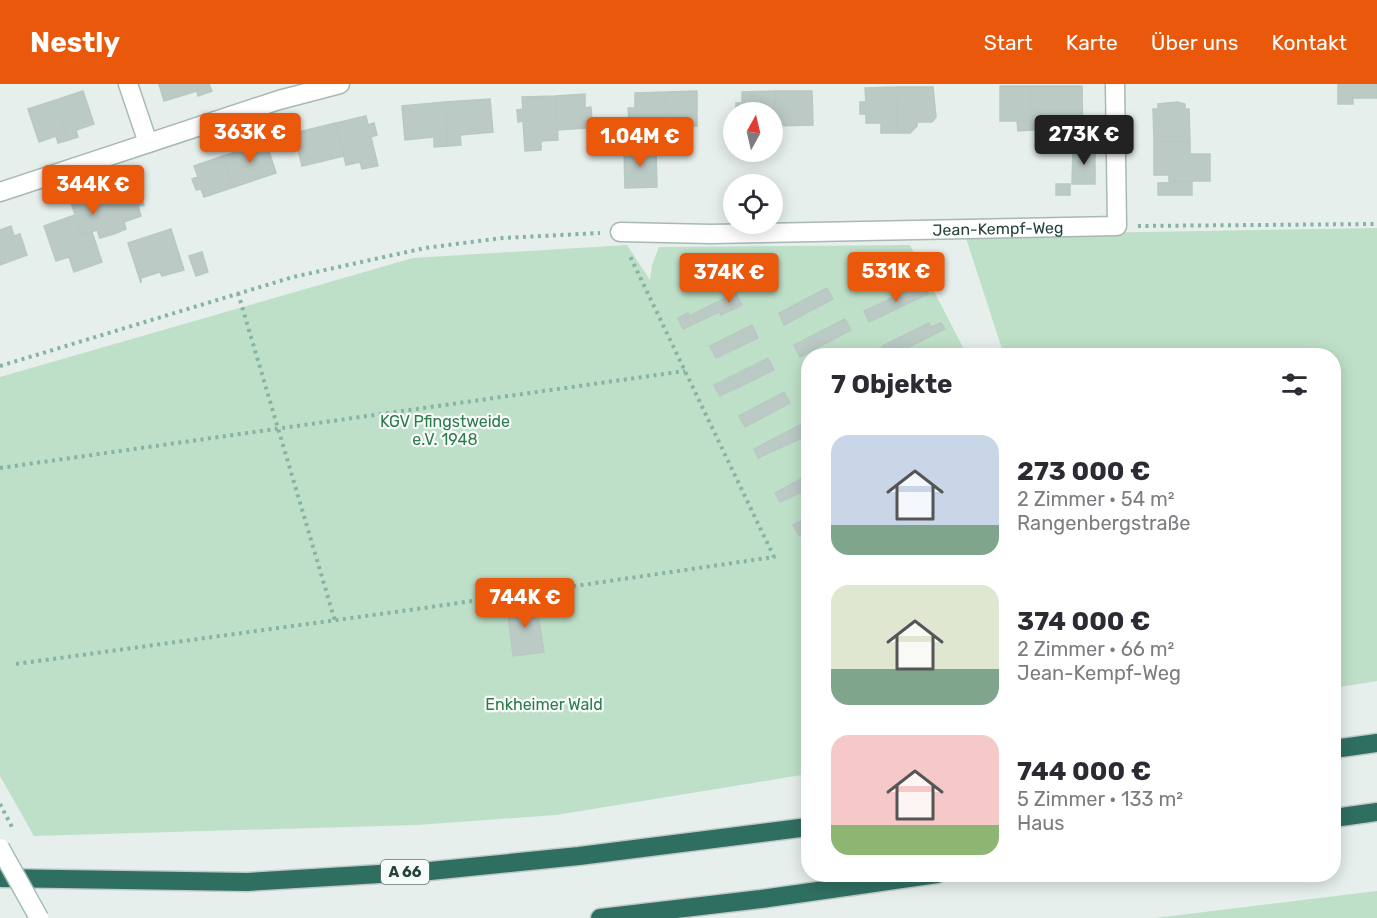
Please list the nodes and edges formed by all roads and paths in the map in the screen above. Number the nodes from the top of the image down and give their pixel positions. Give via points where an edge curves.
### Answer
1 (128, 84) edge
2 (340, 84) edge
3 (1115, 84) edge
4 (148, 143) junction
5 (0, 192) edge
6 (1377, 224) edge
7 (1117, 226) junction
8 (620, 232) junction
9 (238, 293) junction
10 (0, 366) edge
11 (685, 371) junction
12 (278, 427) junction
13 (0, 468) edge
14 (335, 621) junction
15 (16, 664) dead end
16 (1377, 743) edge
17 (1341, 748) edge
18 (0, 804) edge
19 (1377, 812) edge
20 (1341, 817) edge
21 (12, 827) dead end
22 (801, 828) edge
23 (0, 848) edge
24 (0, 878) edge
25 (881, 882) edge
26 (39, 918) edge
27 (600, 918) edge

1 - 4 street
2 - 4 street
3 - 7 street
4 - 5 street
6 - 7 path
7 - 8 street, Jean-Kempf-Weg via 711,234
8 - 9 path via 501,238 425,248
8 - 11 path
9 - 10 path
9 - 12 path
11 - 12 path
11 - 14 path via 774,557
12 - 13 path
12 - 14 path
14 - 15 path
16 - 17 highway
18 - 21 path
19 - 20 highway
22 - 24 highway, A 66 via 430,871 247,882
23 - 26 street, bridge
25 - 27 highway

